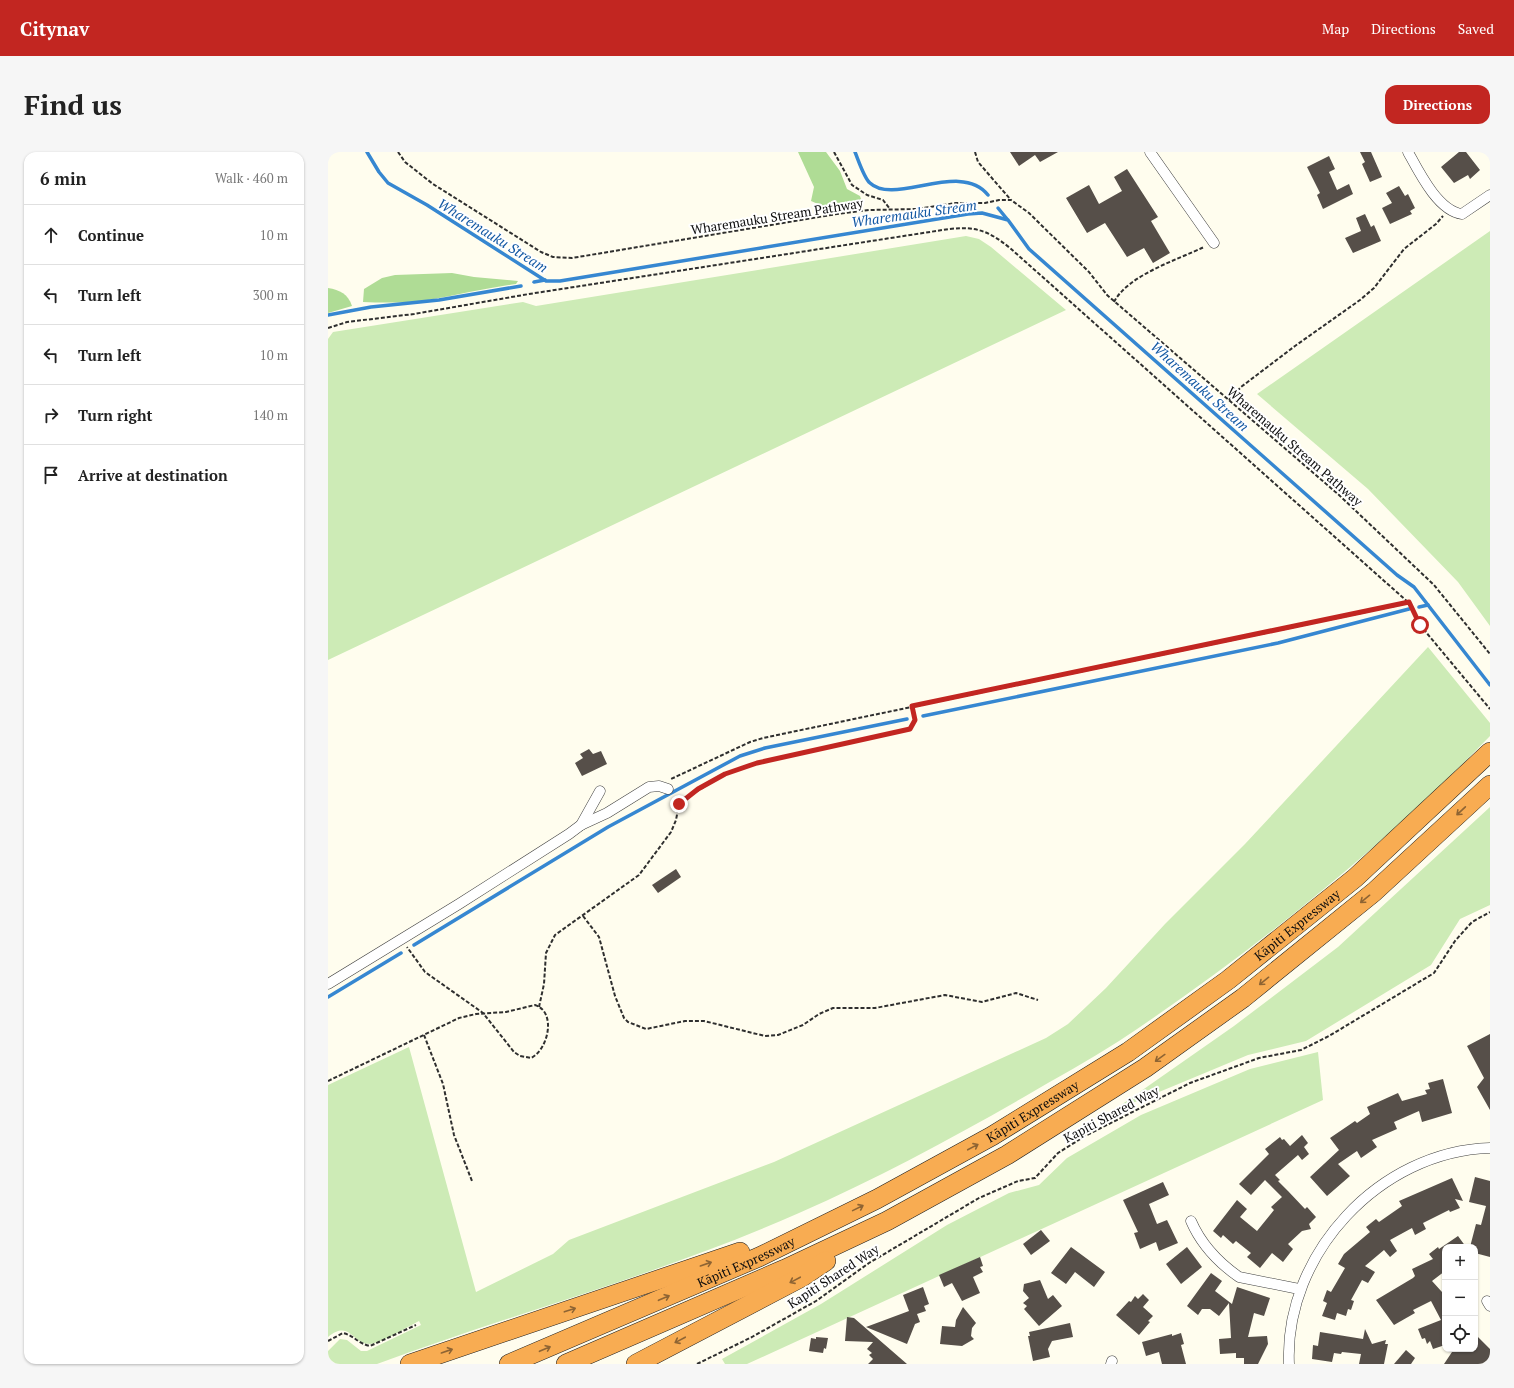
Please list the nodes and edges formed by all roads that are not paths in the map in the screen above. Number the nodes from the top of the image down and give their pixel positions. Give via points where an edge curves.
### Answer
1 (1150, 152) edge
2 (1408, 152) edge
3 (1490, 195) edge
4 (1214, 243) road end
5 (1484, 758) edge
6 (1490, 785) edge
7 (665, 788) road end
8 (600, 791) dead end
9 (581, 825) junction
10 (328, 984) edge
11 (1490, 1148) edge
12 (840, 1217) junction
13 (887, 1221) junction
14 (1191, 1221) dead end
15 (1300, 1289) junction
16 (410, 1364) edge
17 (509, 1364) edge
18 (566, 1364) edge
19 (636, 1364) edge
20 (1289, 1364) edge

1 - 4 street
2 - 3 street via 1425,182 1448,210 1462,214
12 -> 5 highway, Kāpiti Expressway via 992,1136 1128,1052 1228,980 1355,878
6 -> 13 highway, Kāpiti Expressway via 1374,892 1242,998 1145,1068 1007,1155
7 - 9 street via 649,787 607,813
8 - 9 street
9 - 10 street
11 - 15 street via 1452,1153 1396,1175 1350,1210 1311,1264
16 -> 12 highway
17 -> 12 highway, Kāpiti Expressway via 759,1257
13 - 18 highway, Kāpiti Expressway via 785,1269
13 -> 19 highway via 802,1277
14 - 15 street via 1202,1242 1239,1277
15 - 20 street via 1291,1325

